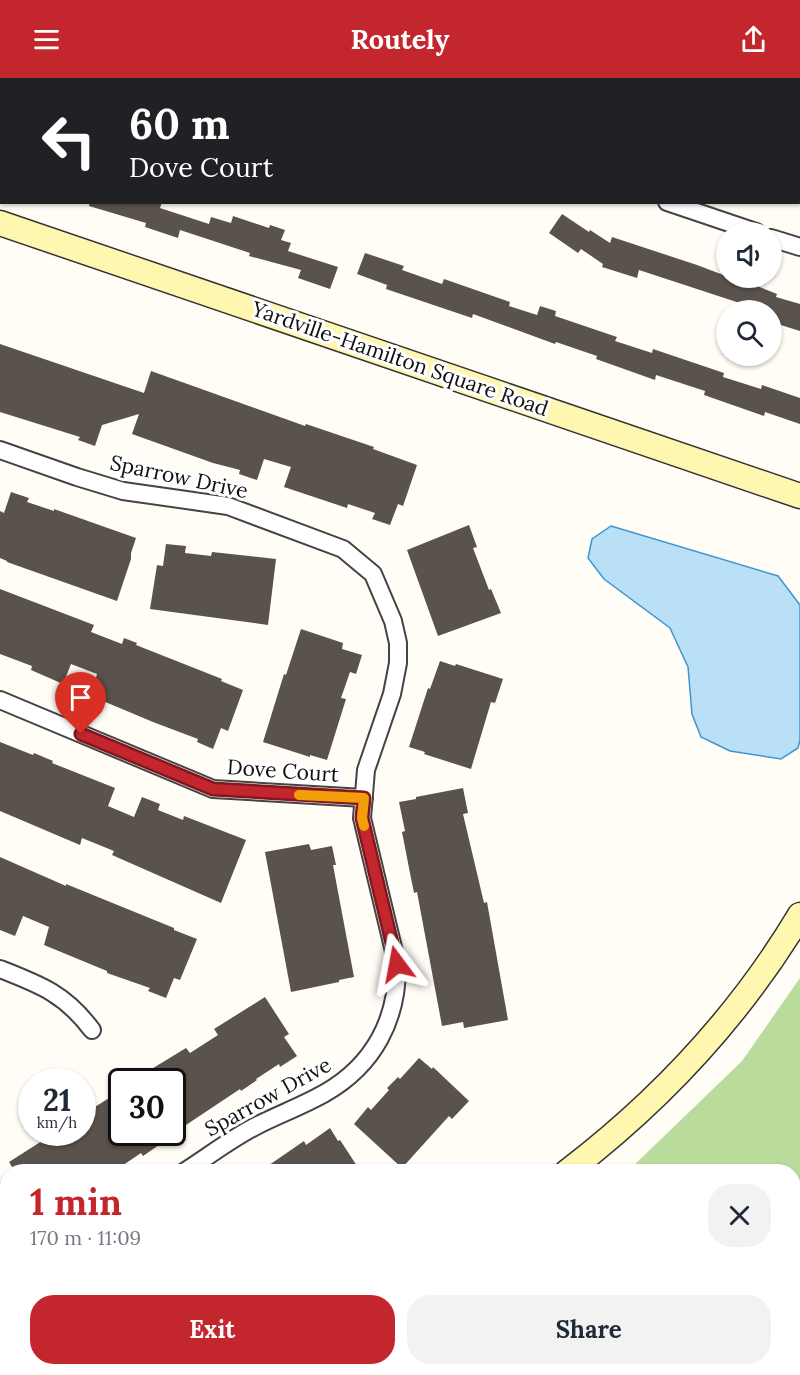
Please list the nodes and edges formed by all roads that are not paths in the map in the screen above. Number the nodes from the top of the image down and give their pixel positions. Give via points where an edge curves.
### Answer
1 (673, 204) edge
2 (726, 222) edge
3 (0, 223) edge
4 (782, 242) edge
5 (800, 248) edge
6 (0, 450) edge
7 (800, 496) edge
8 (0, 700) edge
9 (364, 798) junction
10 (800, 915) edge
11 (0, 969) edge
12 (92, 1030) dead end
13 (196, 1164) edge
14 (578, 1164) edge

1 - 2 street
3 - 7 street, Yardville-Hamilton Square Road
4 - 5 street
6 - 9 street, Sparrow Drive via 123,491 228,506 343,549 368,568 393,621 398,663 392,694 366,770
8 - 9 street, Dove Court via 213,789
9 - 13 street, Sparrow Drive via 362,818 397,964 393,1006 380,1041 347,1079 237,1137
10 - 14 street via 776,956 708,1042 655,1097
11 - 12 street via 59,996 78,1011

